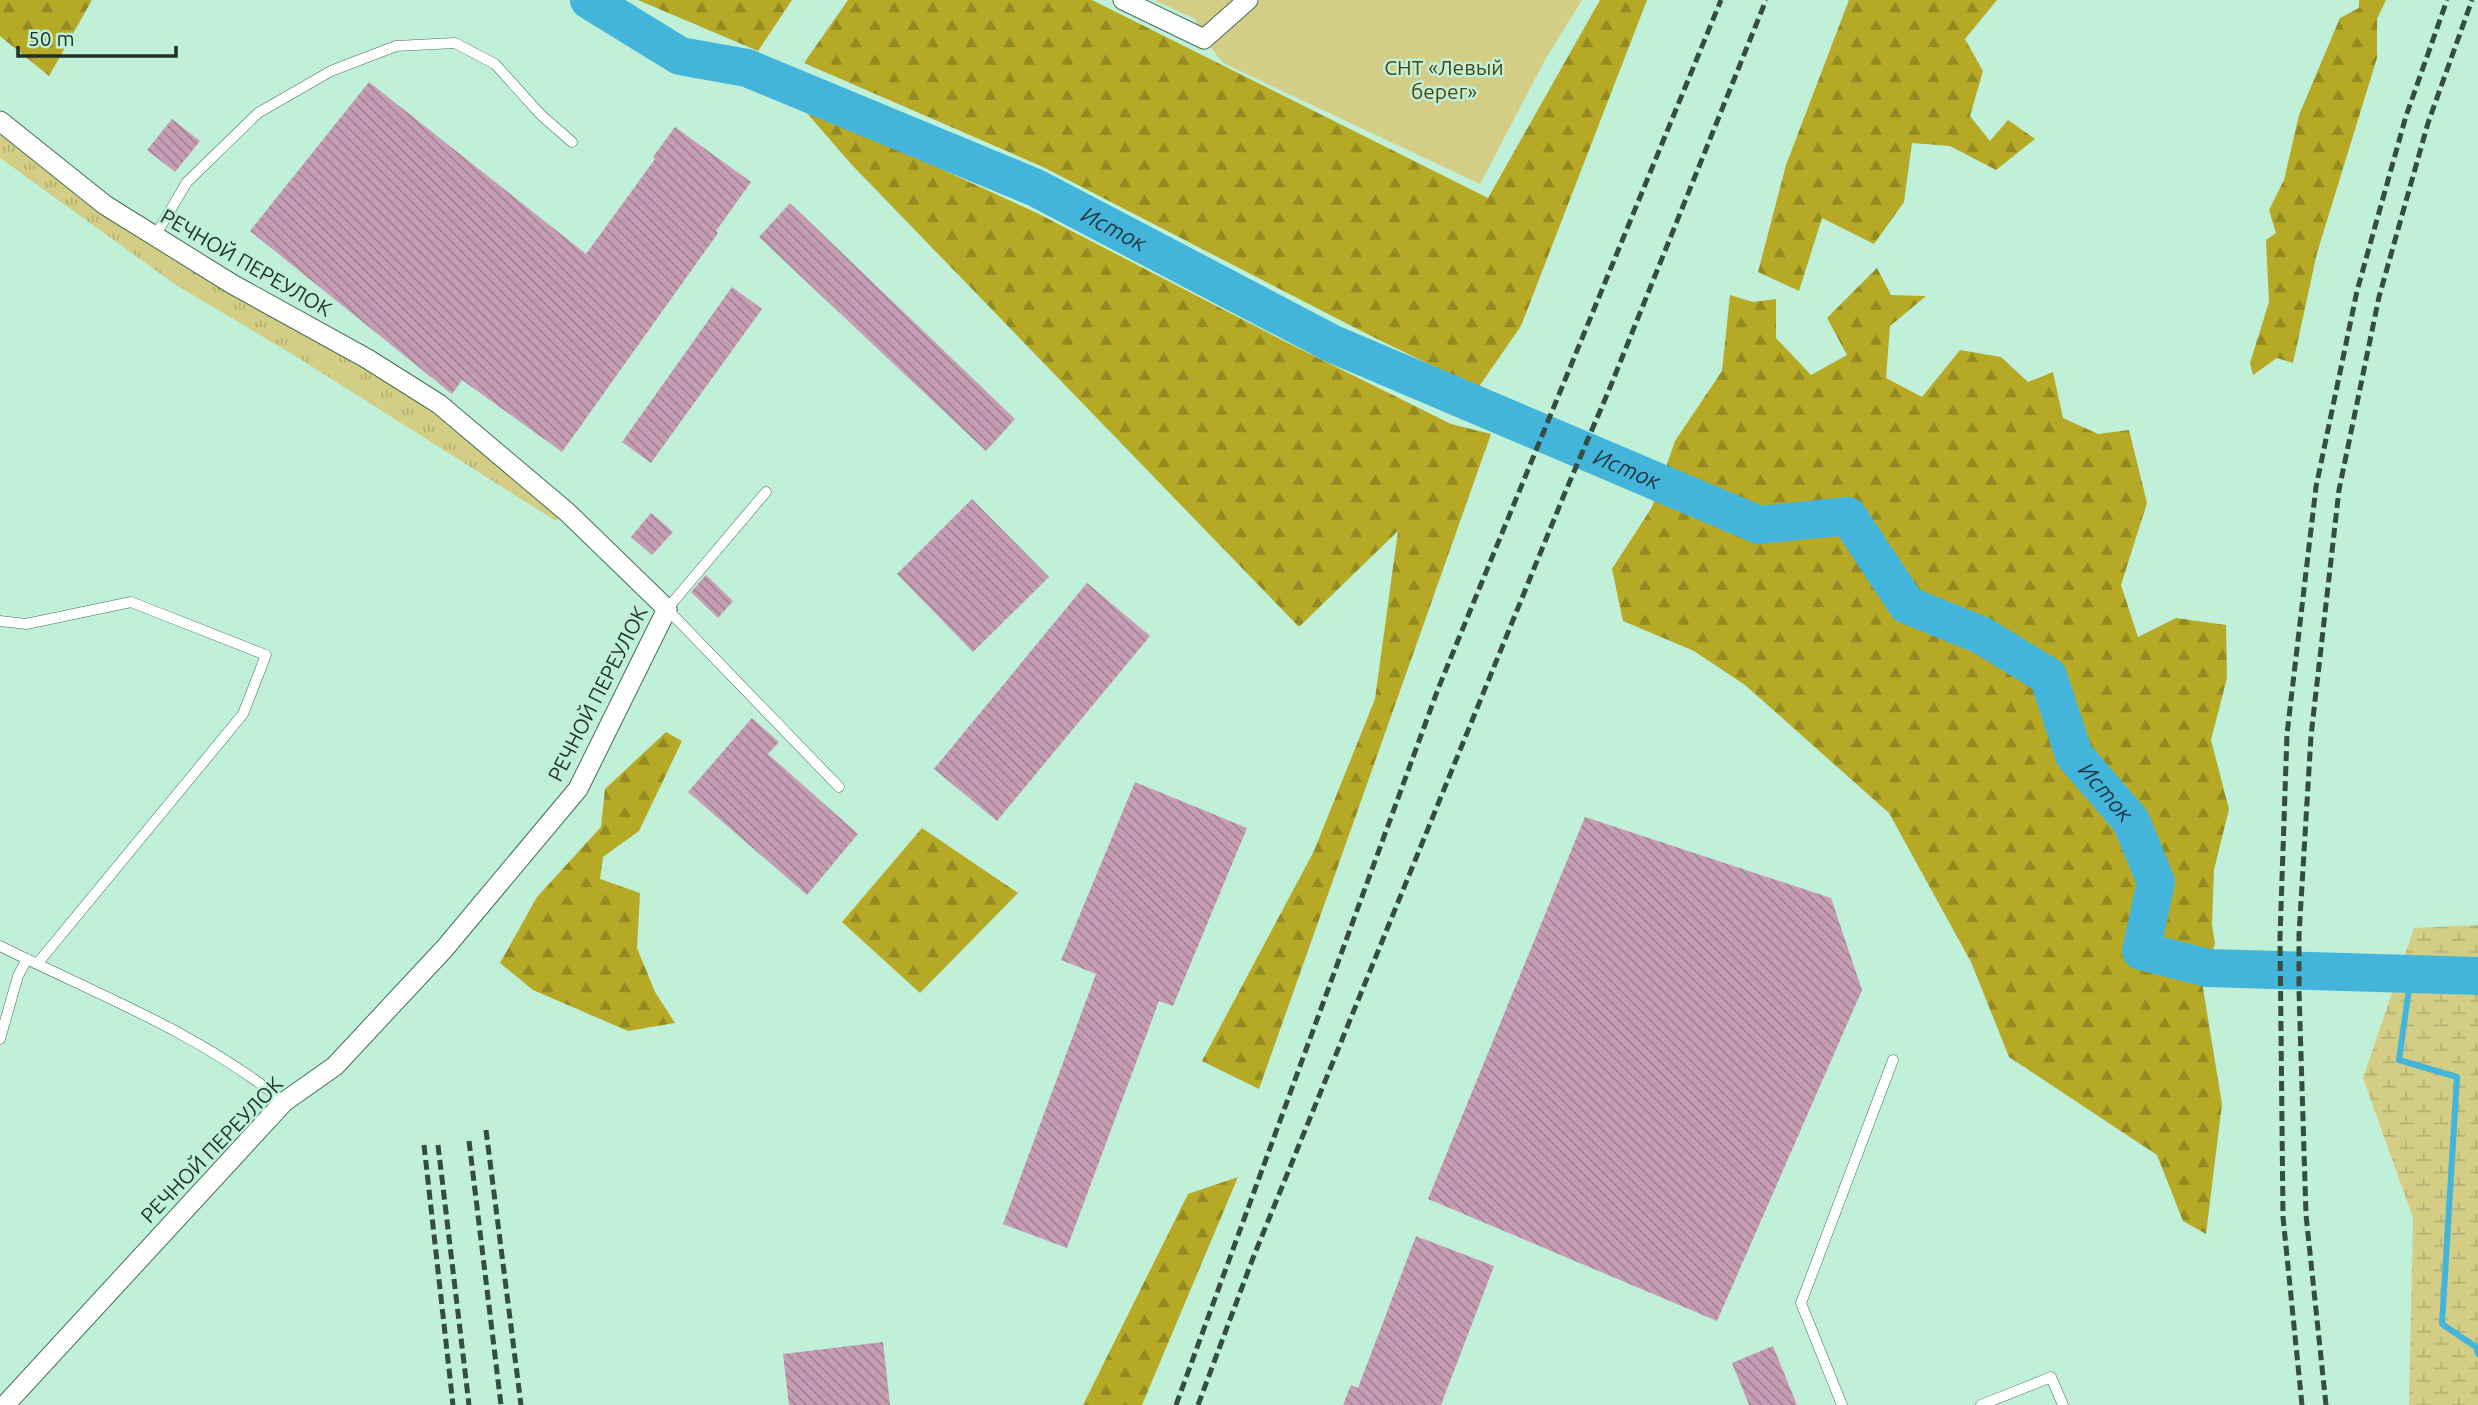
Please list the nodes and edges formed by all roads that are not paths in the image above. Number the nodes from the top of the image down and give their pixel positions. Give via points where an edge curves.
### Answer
1 (1123, 0) edge
2 (1248, 0) edge
3 (0, 121) edge
4 (572, 142) dead end
5 (155, 236) junction
6 (766, 492) dead end
7 (667, 609) junction
8 (0, 621) edge
9 (839, 788) dead end
10 (0, 946) edge
11 (27, 960) junction
12 (37, 964) junction
13 (0, 1039) edge
14 (1893, 1060) dead end
15 (284, 1102) junction
16 (6, 1405) edge
17 (1842, 1405) edge
18 (1981, 1405) edge
19 (2063, 1405) edge

1 - 2 street via 1204,39
3 - 5 street, РЕЧНОЙ ПЕРЕУЛОК via 105,205
4 - 5 lane via 495,64 455,43 396,46 331,71 258,113 187,182
5 - 7 street, РЕЧНОЙ ПЕРЕУЛОК via 439,404 567,512
6 - 7 lane
7 - 9 lane
7 - 15 street, РЕЧНОЙ ПЕРЕУЛОК via 578,789 445,948 335,1066
8 - 12 lane via 26,624 131,602 266,655 243,714
10 - 11 lane
11 - 12 lane
11 - 13 lane
12 - 15 lane via 186,1035
14 - 17 lane via 1801,1303
15 - 16 street, РЕЧНОЙ ПЕРЕУЛОК
18 - 19 lane via 2051,1377

